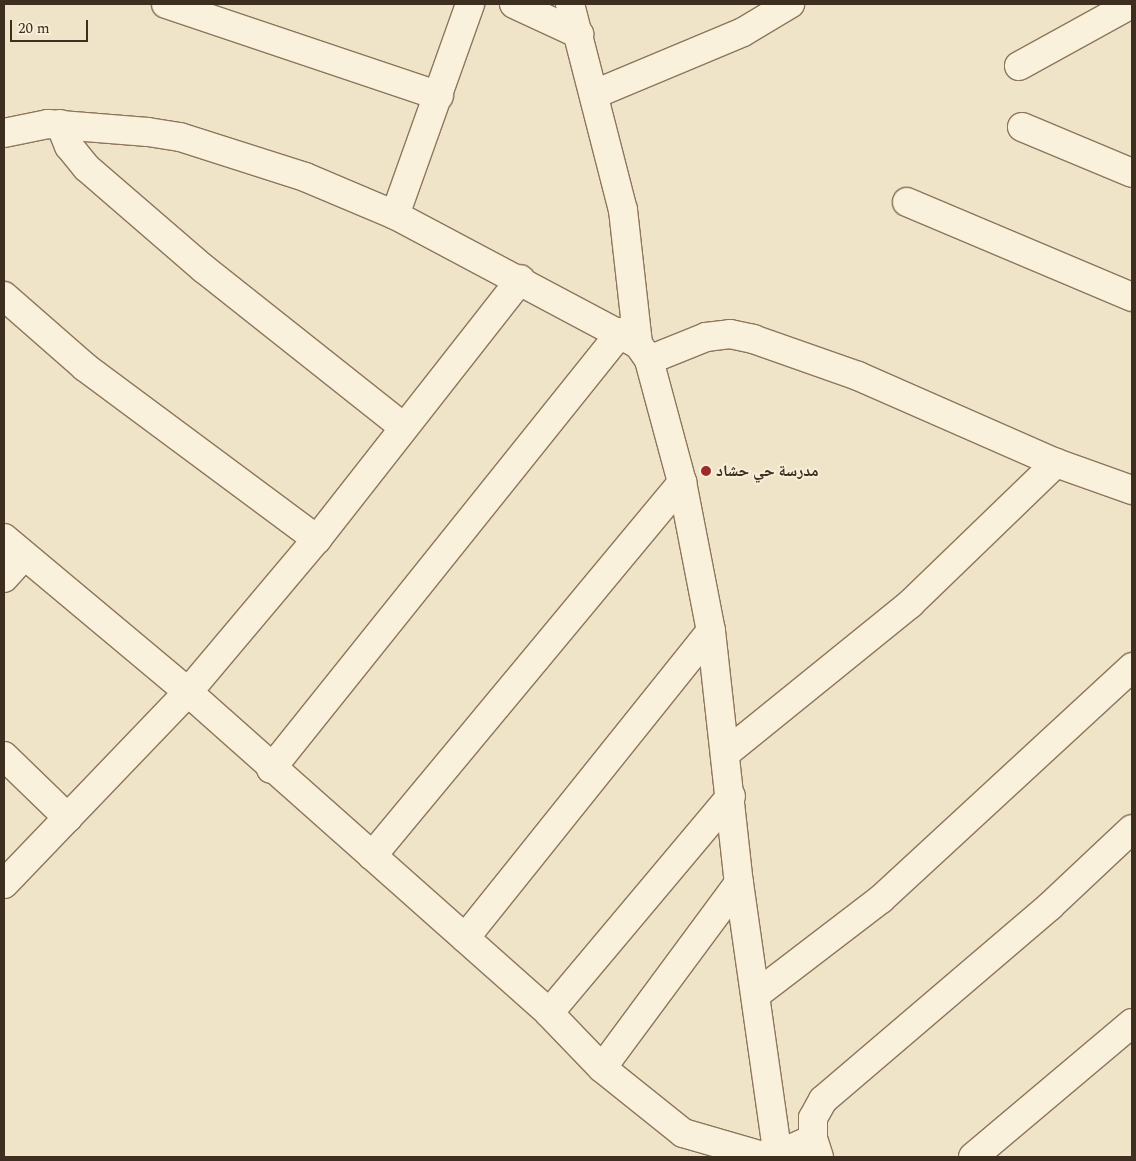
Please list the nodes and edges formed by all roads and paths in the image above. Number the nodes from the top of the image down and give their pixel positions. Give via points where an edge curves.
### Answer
1 (166, 4) edge
2 (470, 4) edge
3 (514, 4) edge
4 (570, 4) edge
5 (790, 4) edge
6 (1132, 4) edge
7 (1101, 11) edge
8 (580, 34) junction
9 (1019, 66) dead end
10 (595, 94) junction
11 (440, 96) junction
12 (4, 121) edge
13 (54, 124) junction
14 (1022, 127) dead end
15 (4, 133) edge
16 (1132, 173) edge
17 (907, 202) dead end
18 (395, 215) junction
19 (521, 279) junction
20 (4, 296) edge
21 (1132, 297) edge
22 (636, 345) junction
23 (403, 427) junction
24 (1056, 463) junction
25 (682, 482) junction
26 (1132, 490) edge
27 (4, 538) edge
28 (317, 539) junction
29 (24, 556) junction
30 (4, 578) edge
31 (711, 631) junction
32 (1132, 668) edge
33 (188, 692) junction
34 (726, 753) junction
35 (4, 756) edge
36 (271, 768) junction
37 (731, 796) junction
38 (68, 818) junction
39 (1132, 829) edge
40 (372, 856) junction
41 (739, 883) junction
42 (4, 884) edge
43 (466, 938) junction
44 (758, 993) junction
45 (549, 1013) junction
46 (1132, 1023) edge
47 (602, 1068) junction
48 (816, 1148) edge
49 (777, 1156) edge
50 (973, 1157) edge

1 - 11 street
2 - 11 street
3 - 8 street
4 - 8 street
5 - 10 street via 743,32
6 - 7 street
7 - 9 street
8 - 10 street
10 - 22 street via 623,210
11 - 18 street
12 - 13 street
13 - 15 street
13 - 18 street via 180,136 305,177
13 - 23 street via 87,168 204,269
14 - 16 street
17 - 21 street
18 - 19 street
19 - 22 street
19 - 23 street
20 - 28 street via 85,367
22 - 24 street via 730,334 753,339 858,376
22 - 25 street
22 - 36 street
23 - 28 street
24 - 26 street
24 - 34 street via 910,604
25 - 31 street
25 - 40 street
27 - 29 street
28 - 33 street
29 - 30 street
29 - 33 street
31 - 34 street
31 - 43 street
32 - 44 street via 881,899
33 - 36 street
33 - 38 street
34 - 37 street
35 - 38 street
36 - 40 street
37 - 41 street
37 - 45 street
38 - 42 street
39 - 48 street via 1050,906 823,1100 813,1118
40 - 43 street
41 - 44 street
41 - 47 street
43 - 45 street
44 - 49 street
45 - 47 street
46 - 50 street
47 - 49 street via 683,1133 739,1152
48 - 49 street

